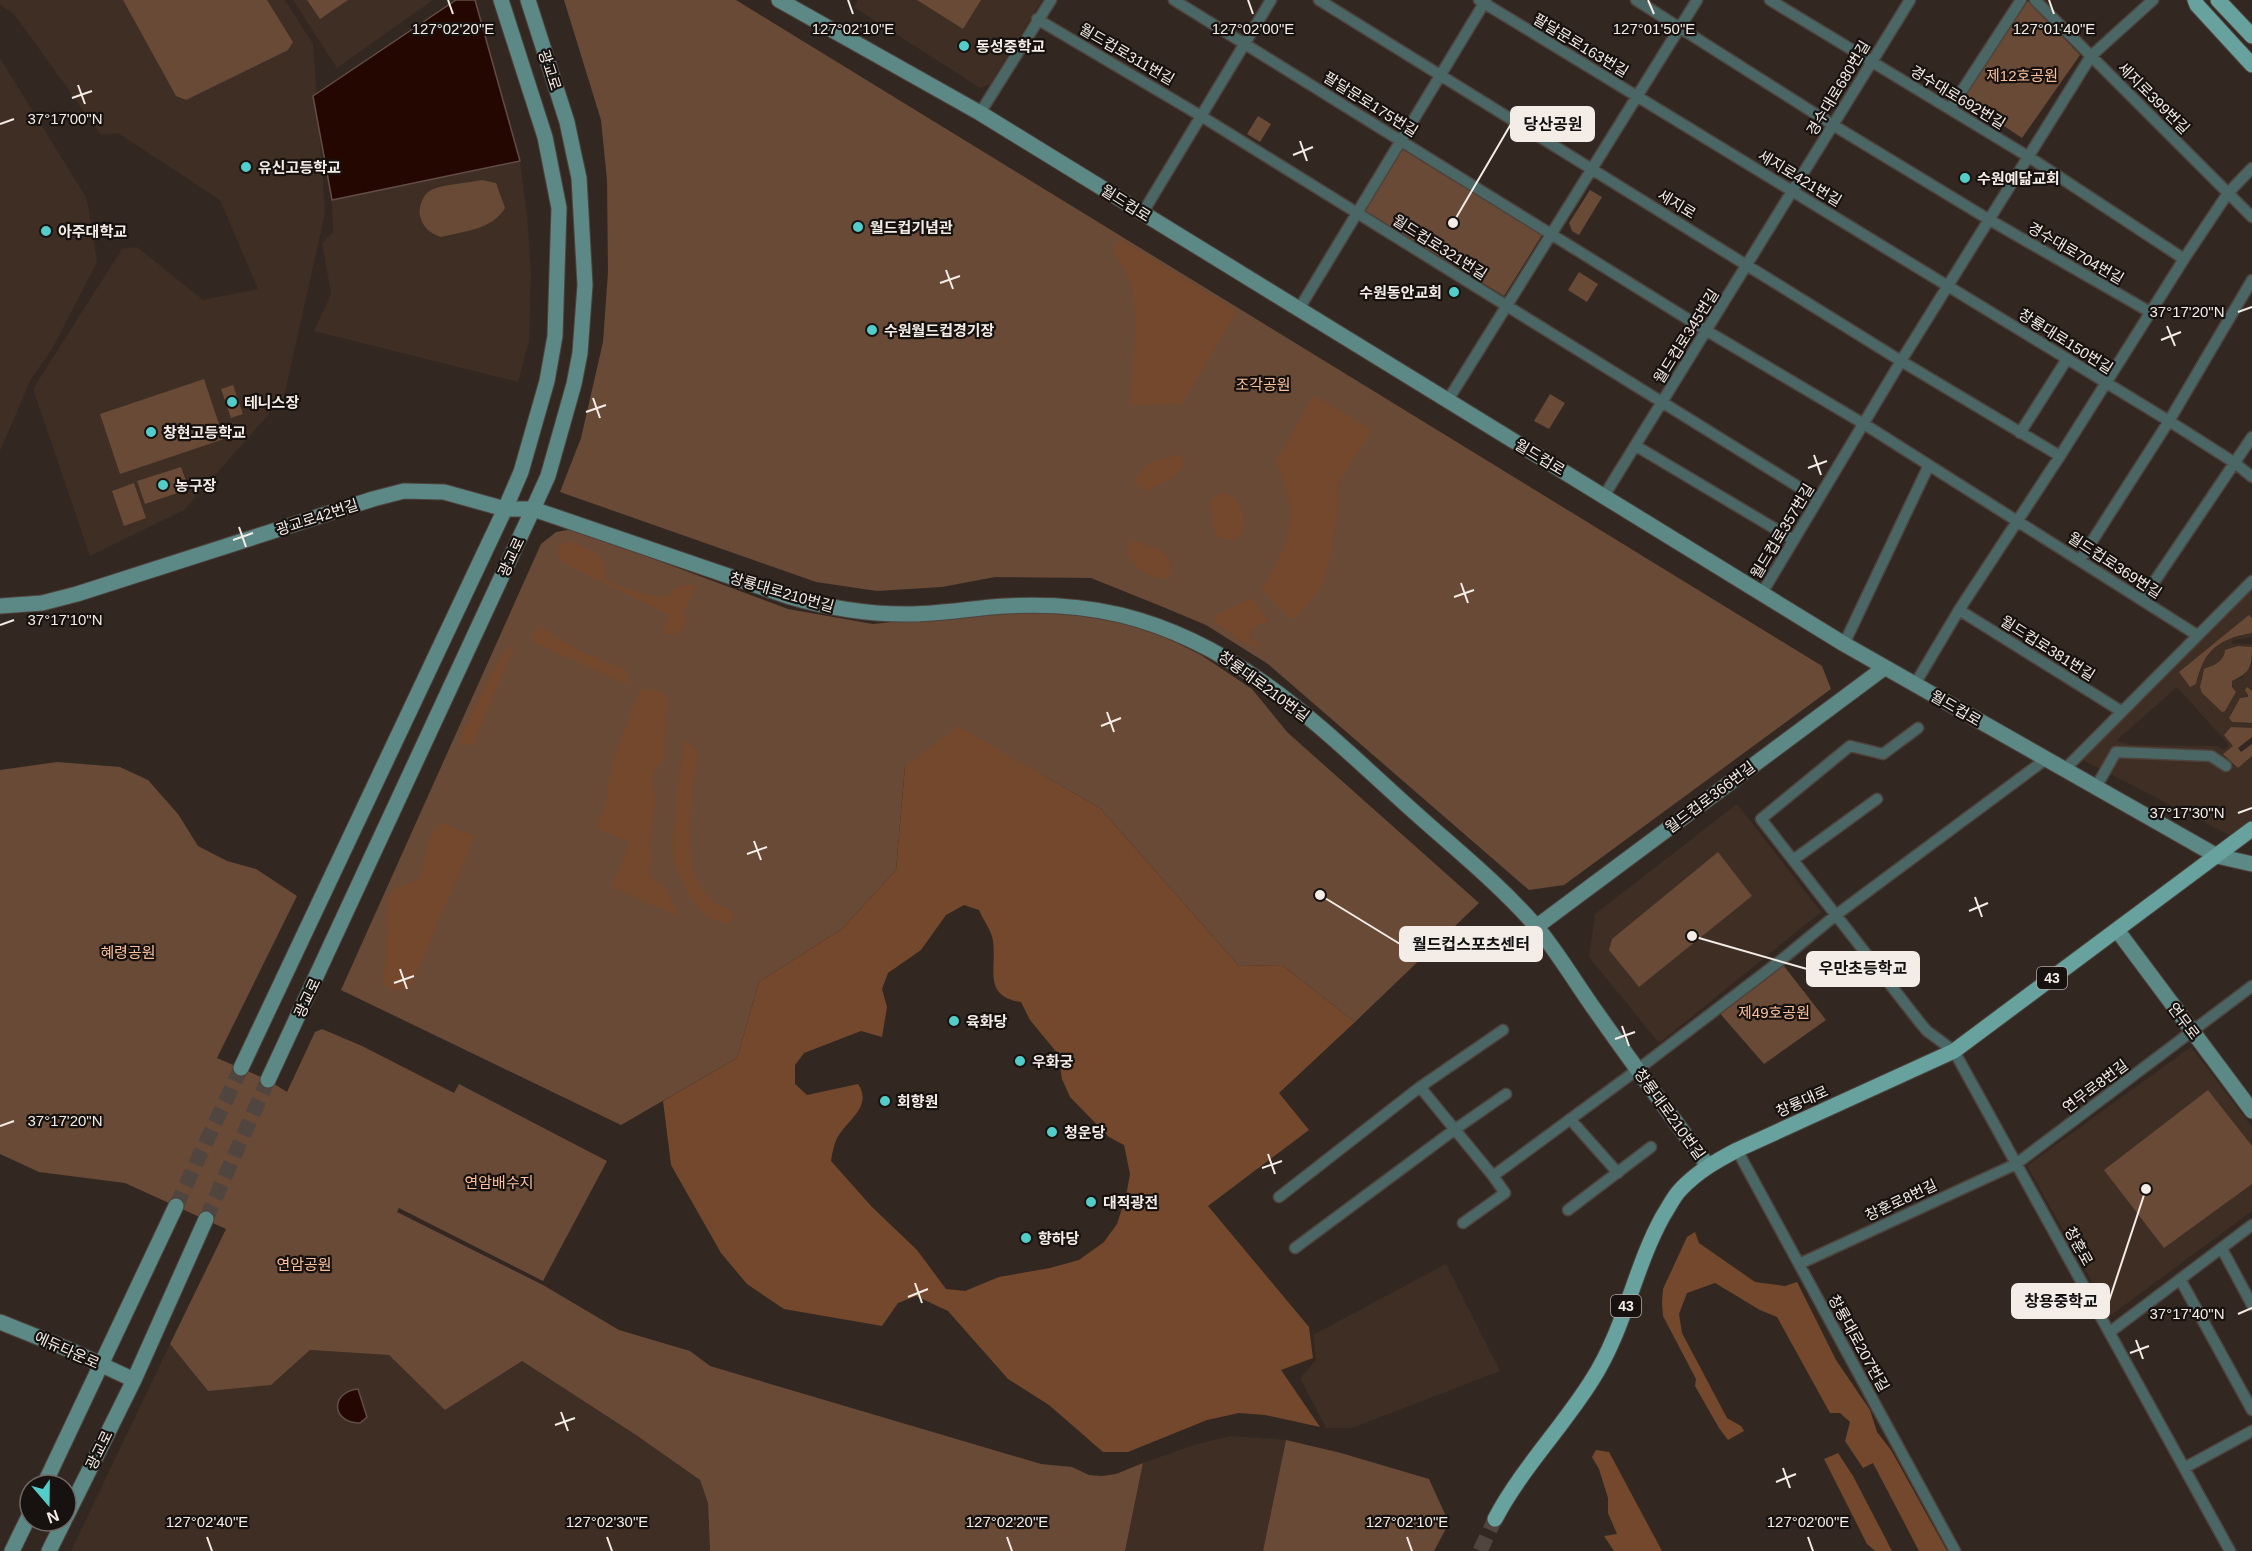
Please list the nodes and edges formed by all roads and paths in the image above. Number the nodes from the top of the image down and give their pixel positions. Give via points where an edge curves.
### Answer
1 (501, 0) edge
2 (528, 0) edge
3 (779, 0) edge
4 (1051, 0) edge
5 (1174, 0) edge
6 (1271, 0) edge
7 (1319, 0) edge
8 (1636, 0) edge
9 (1697, 0) edge
10 (1770, 0) edge
11 (1910, 0) edge
12 (2021, 0) edge
13 (2035, 0) edge
14 (2153, 0) edge
15 (2195, 0) edge
16 (2202, 0) edge
17 (2218, 0) edge
18 (2229, 0) edge
19 (802, 1) edge
20 (1483, 1) edge
21 (1037, 19) junction
22 (2252, 25) edge
23 (1680, 28) junction
24 (837, 32) junction
25 (2252, 36) edge
26 (1245, 43) junction
27 (2252, 53) edge
28 (2091, 56) junction
29 (1870, 63) junction
30 (2252, 65) edge
31 (1440, 76) junction
32 (1637, 96) junction
33 (1950, 109) junction
34 (980, 113) junction
35 (1202, 116) junction
36 (1833, 125) junction
37 (1401, 140) junction
38 (2030, 157) junction
39 (2252, 168) edge
40 (1591, 170) junction
41 (1794, 191) junction
42 (2228, 193) junction
43 (1357, 213) junction
44 (1142, 214) junction
45 (2252, 217) edge
46 (1988, 219) junction
47 (1552, 233) junction
48 (2184, 259) junction
49 (1748, 265) junction
50 (2252, 280) edge
51 (1947, 285) junction
52 (1506, 306) junction
53 (1299, 309) junction
54 (2150, 312) junction
55 (1707, 331) junction
56 (2067, 359) junction
57 (1901, 361) junction
58 (2105, 382) junction
59 (1449, 400) junction
60 (1662, 402) junction
61 (2169, 422) junction
62 (1864, 424) junction
63 (2020, 432) junction
64 (2252, 437) edge
65 (1636, 446) junction
66 (2060, 456) junction
67 (2235, 463) junction
68 (1929, 465) junction
69 (2252, 477) edge
70 (1604, 495) junction
71 (1818, 499) junction
72 (505, 509) junction
73 (533, 509) junction
74 (2018, 520) junction
75 (1794, 540) junction
76 (2080, 560) junction
77 (2252, 581) edge
78 (1762, 593) junction
79 (2142, 600) junction
80 (0, 606) edge
81 (1959, 610) junction
82 (2197, 635) junction
83 (1844, 644) junction
84 (1884, 668) junction
85 (1915, 684) junction
86 (2121, 711) junction
87 (1918, 728) dead end
88 (2046, 759) junction
89 (2226, 766) dead end
90 (2064, 769) junction
91 (2096, 787) junction
92 (1877, 800) dead end
93 (2252, 829) edge
94 (2217, 856) junction
95 (1793, 860) junction
96 (2252, 864) edge
97 (1836, 915) junction
98 (1536, 927) junction
99 (2116, 930) junction
100 (2252, 986) edge
101 (1503, 1030) dead end
102 (2193, 1032) junction
103 (1954, 1051) junction
104 (241, 1068) tunnel mouth
105 (1637, 1070) junction
106 (268, 1080) tunnel mouth
107 (1420, 1087) junction
108 (1506, 1094) dead end
109 (2251, 1108) edge
110 (1570, 1119) junction
111 (1455, 1130) junction
112 (1651, 1147) dead end
113 (1737, 1150) junction
114 (2016, 1164) junction
115 (1708, 1166) junction
116 (1618, 1173) junction
117 (1493, 1176) junction
118 (1279, 1197) dead end
119 (176, 1206) tunnel mouth
120 (1568, 1210) dead end
121 (206, 1219) tunnel mouth
122 (1463, 1223) dead end
123 (2252, 1226) edge
124 (1295, 1248) dead end
125 (2222, 1249) junction
126 (1799, 1264) junction
127 (2180, 1279) junction
128 (2252, 1305) edge
129 (0, 1322) edge
130 (2110, 1332) junction
131 (101, 1365) junction
132 (134, 1380) junction
133 (2252, 1410) edge
134 (2252, 1431) edge
135 (2186, 1467) junction
136 (50, 1473) edge
137 (78, 1493) edge
138 (1495, 1519) tunnel mouth
139 (21, 1533) edge
140 (58, 1533) edge
141 (12, 1551) edge
142 (49, 1551) edge
143 (1955, 1551) edge
144 (2230, 1551) edge

1 - 72 street, 광교로 via 545,137 560,208 555,336 547,381 521,472
2 - 73 street, 광교로 via 567,122 579,177 585,285 574,384 548,476
3 - 24 street, 월드컵로
4 - 21 street
5 - 26 street, 팔달문로175번길
6 - 26 street
7 - 31 street
8 - 23 street
9 - 23 street
10 - 29 street
11 - 29 street, 경수대로680번길
12 - 33 street
13 - 28 street, 세지로399번길
14 - 28 street
15 - 30 main road
16 - 27 main road
17 - 25 main road
18 - 22 main road
19 - 24 street, 월드컵로
20 - 31 street
20 - 32 street, 팔달문로163번길
21 - 34 street
21 - 35 street, 월드컵로311번길
23 - 32 street
23 - 36 street
24 - 34 street, 월드컵로
26 - 35 street
26 - 37 street, 팔달문로175번길
28 - 38 street
28 - 42 street, 세지로399번길
29 - 33 street, 경수대로692번길
29 - 36 street, 경수대로680번길
31 - 37 street
31 - 40 street
32 - 40 street
32 - 41 street, 세지로421번길
33 - 38 street, 경수대로692번길
34 - 44 street, 월드컵로
35 - 43 street, 월드컵로311번길
35 - 44 street
36 - 41 street, 경수대로680번길
36 - 46 street
37 - 43 street
37 - 47 street, 팔달문로175번길
38 - 46 street
38 - 48 street
39 - 42 street
40 - 47 street
40 - 49 street, 세지로
41 - 49 street, 월드컵로345번길
41 - 51 street, 세지로421번길
42 - 45 street, 세지로399번길
42 - 48 street
43 - 52 street, 월드컵로321번길
43 - 53 street
44 - 53 street, 월드컵로
46 - 51 street
46 - 54 street, 경수대로704번길
47 - 52 street
47 - 55 street
48 - 54 street
49 - 55 street, 월드컵로345번길
49 - 57 street
50 - 61 street
51 - 56 street, 창룡대로150번길
51 - 57 street, 월드컵로357번길
52 - 59 street
52 - 60 street
53 - 59 street, 월드컵로
54 - 58 street
55 - 60 street, 월드컵로345번길
55 - 62 street
56 - 58 street, 창룡대로150번길
56 - 63 street
57 - 62 street, 월드컵로357번길
57 - 63 street
58 - 61 street, 창룡대로150번길
58 - 66 street
59 - 70 street, 월드컵로
60 - 65 street, 월드컵로345번길
60 - 71 street
61 - 67 street, 창룡대로150번길
61 - 76 street
62 - 68 street, 월드컵로369번길
62 - 71 street, 월드컵로357번길
63 - 66 street
64 - 67 street
65 - 70 street, 월드컵로345번길
65 - 75 street
66 - 74 street
67 - 69 street, 창룡대로150번길
67 - 79 street
68 - 74 street, 월드컵로369번길
68 - 83 street
70 - 78 street, 월드컵로
71 - 75 street, 월드컵로357번길
72 - 73 street, 광교로42번길
72 - 80 street, 광교로42번길 via 444,492 404,491 77,594 42,603
72 - 104 street, 광교로
73 - 98 street, 창룡대로210번길 via 770,591 828,607 914,614 1058,606 1120,615 1186,637 1230,659 1304,713 1504,893
73 - 106 street, 광교로
74 - 76 street, 월드컵로369번길
74 - 81 street
75 - 78 street, 월드컵로357번길
76 - 79 street, 월드컵로369번길
77 - 82 street
78 - 83 street, 월드컵로
79 - 82 street, 월드컵로369번길
81 - 85 street
81 - 86 street, 월드컵로381번길
82 - 86 street
83 - 84 street, 월드컵로
84 - 85 street, 월드컵로
84 - 98 street, 월드컵로366번길
85 - 88 street, 월드컵로
86 - 90 street
87 - 95 street via 1883,754 1850,746 1761,819
88 - 90 street, 월드컵로
88 - 97 street
89 - 91 street via 2211,756 2116,752
90 - 91 street, 월드컵로
91 - 94 street, 월드컵로
92 - 95 street
93 - 94 main road, 창룡대로 / 43
94 - 96 street, 월드컵로
94 - 99 main road, 창룡대로 / 43
95 - 97 street
97 - 103 street via 1927,1031
97 - 105 street
98 - 105 street, 창룡대로210번길
99 - 102 street, 연무로
99 - 103 main road, 창룡대로 / 43
100 - 102 street, 연무로8번길
101 - 107 street
102 - 109 street, 연무로
102 - 114 street, 연무로8번길
103 - 113 main road, 창룡대로 / 43
103 - 114 street, 창훈로
105 - 110 street
105 - 115 street, 창룡대로210번길
107 - 111 street
107 - 118 street
108 - 111 street
110 - 116 street
110 - 117 street
111 - 117 street
111 - 124 street
112 - 116 street
113 - 115 main road, 창룡대로 / 43
113 - 126 street, 창룡대로207번길
114 - 126 street, 창훈로8번길
114 - 130 street, 창훈로
115 - 138 main road, 창룡대로 / 43 via 1671,1203 1644,1256 1604,1360 1522,1473
116 - 120 street
117 - 122 street via 1505,1193
119 - 131 street
121 - 132 street, 광교로
123 - 125 street
125 - 127 street
125 - 128 street
126 - 143 street, 창룡대로207번길
127 - 130 street
127 - 133 street
129 - 131 street, 에듀타운로
130 - 135 street, 창훈로
131 - 132 street, 에듀타운로
131 - 136 street
132 - 137 street, 광교로
134 - 135 street
135 - 144 street, 창훈로
139 - 141 street
140 - 142 street

